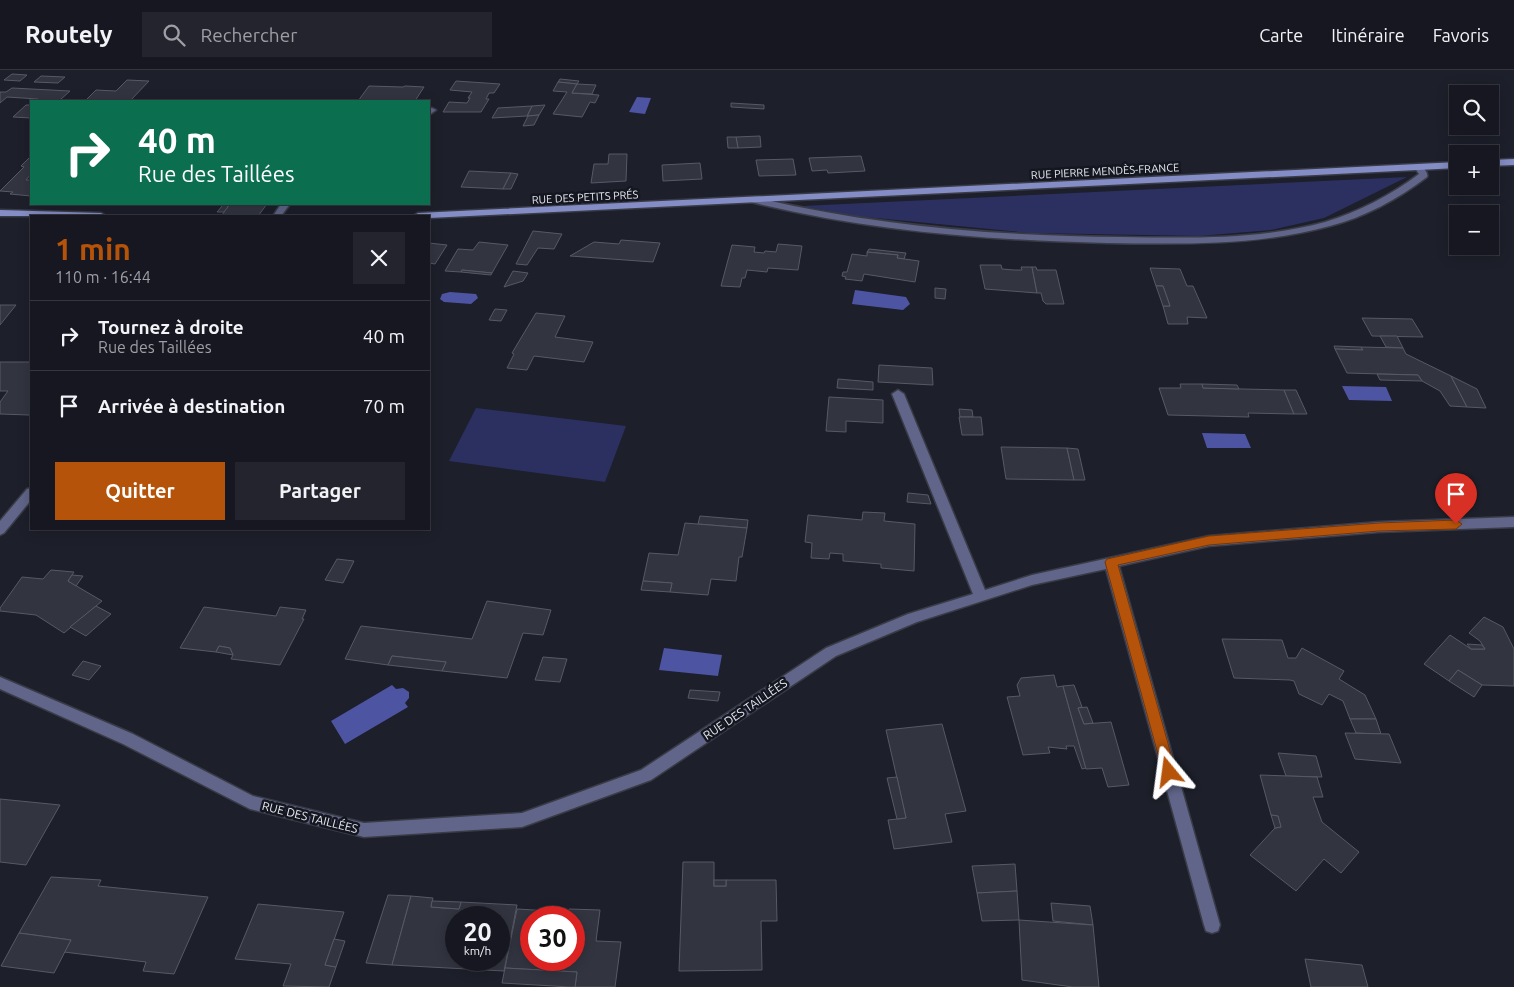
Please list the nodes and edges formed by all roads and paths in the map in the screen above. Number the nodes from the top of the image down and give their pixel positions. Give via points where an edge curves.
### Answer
1 (1514, 162) edge
2 (1499, 163) edge
3 (1449, 165) edge
4 (1418, 167) junction
5 (754, 200) junction
6 (0, 213) edge
7 (67, 215) edge
8 (430, 215) edge
9 (898, 394) dead end
10 (30, 493) edge
11 (1514, 522) edge
12 (0, 530) edge
13 (1111, 562) junction
14 (981, 597) junction
15 (0, 683) edge
16 (1212, 925) dead end

1 - 2 street
3 - 4 street, RUE PIERRE MENDÈS-FRANCE
4 - 5 street, RUE PIERRE MENDÈS-FRANCE
4 - 5 street via 1424,175 1414,183 1360,212 1328,224 1239,239 1007,236 913,228 803,213
5 - 8 street, RUE DES PETITS PRÉS
6 - 7 street
9 - 14 street
10 - 12 street
11 - 13 street, RUE DES TAILLÉES via 1379,527 1209,541
13 - 14 street, RUE DES TAILLÉES via 1032,580
13 - 16 street
14 - 15 street, RUE DES TAILLÉES via 913,618 831,652 646,775 522,820 364,830 250,802 128,739

